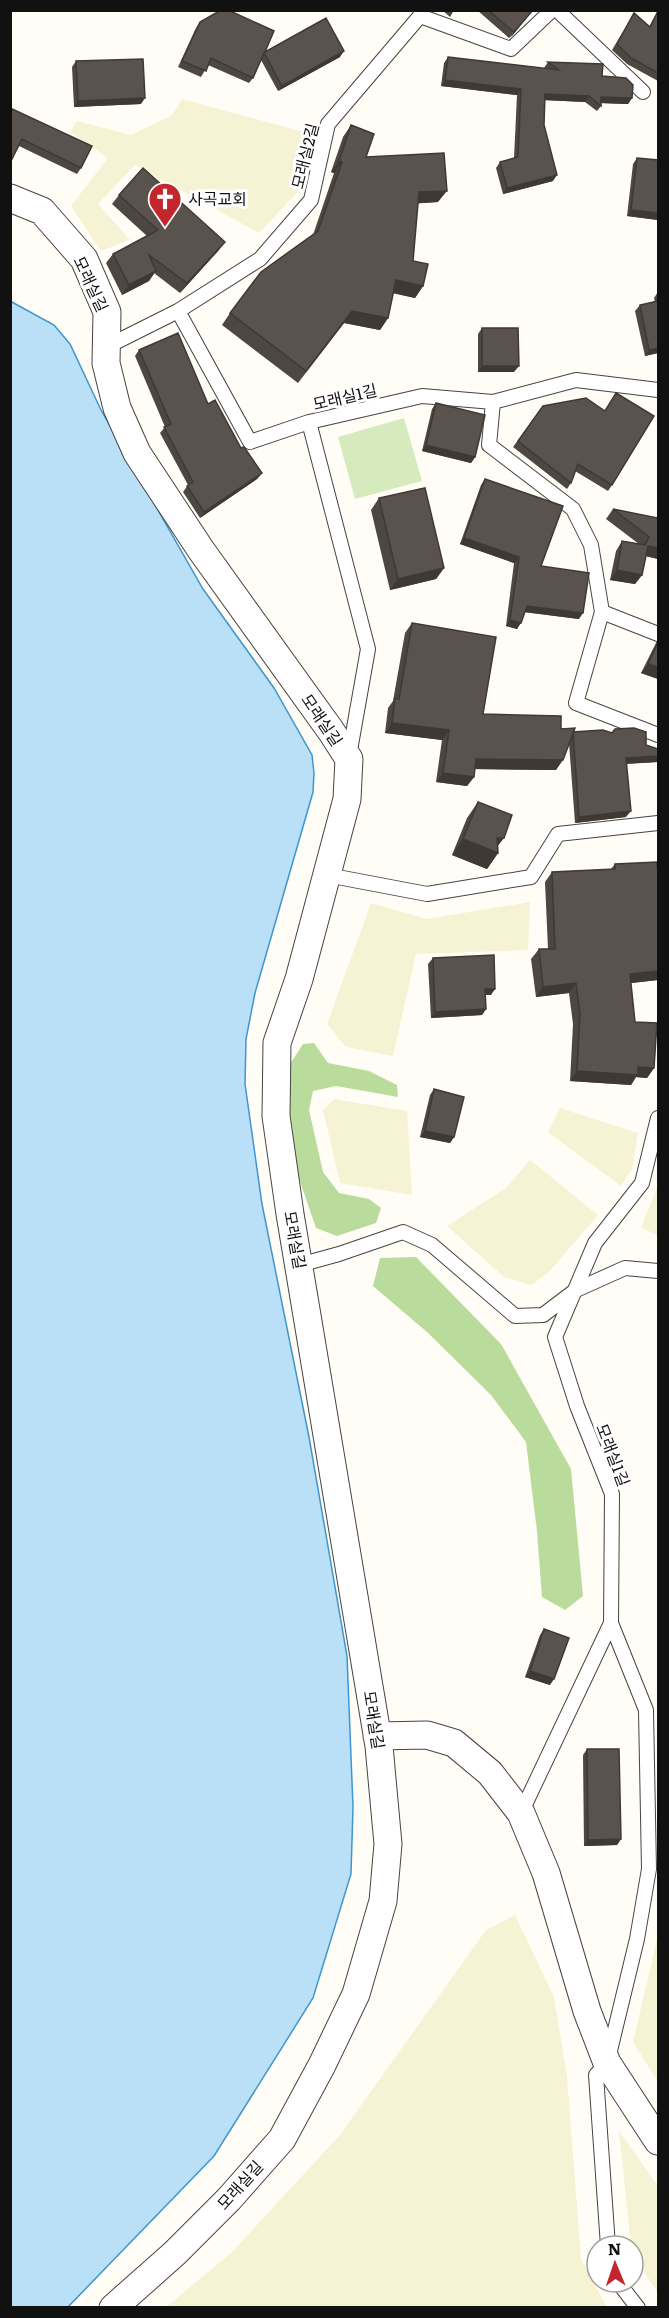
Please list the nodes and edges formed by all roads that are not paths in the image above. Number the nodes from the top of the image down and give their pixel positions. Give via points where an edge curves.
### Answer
1 (552, 10) edge
2 (557, 10) edge
3 (643, 92) dead end
4 (10, 198) edge
5 (178, 311) junction
6 (106, 347) junction
7 (658, 390) edge
8 (492, 402) junction
9 (309, 422) junction
10 (602, 612) junction
11 (658, 634) edge
12 (658, 735) edge
13 (349, 759) junction
14 (658, 823) edge
15 (327, 875) junction
16 (658, 1118) edge
17 (299, 1265) junction
18 (658, 1271) edge
19 (576, 1290) junction
20 (611, 1623) junction
21 (377, 1736) junction
22 (521, 1814) junction
23 (607, 2063) junction
24 (658, 2140) edge
25 (607, 2234) edge
26 (628, 2294) edge
27 (113, 2307) edge
28 (638, 2307) edge

1 - 5 lane, 모래실2길 via 511,49 420,16 328,124 311,200 260,259
2 - 3 lane
4 - 6 street, 모래실길 via 42,210 84,259 107,312
5 - 6 lane, 모래실2길
5 - 9 lane via 250,442
6 - 13 street, 모래실길 via 117,408 137,453
7 - 8 lane, 모래실1길 via 576,380
8 - 9 lane, 모래실1길 via 422,396
8 - 10 lane via 489,444 573,509 591,545
9 - 13 lane, 모래실1길 via 368,649
10 - 11 lane
10 - 12 lane via 576,703
13 - 15 street, 모래실길 via 347,799
14 - 15 lane via 558,834 531,877 427,894
15 - 17 street, 모래실길 via 300,979 277,1043 276,1116
16 - 19 lane, 모래실1길 via 642,1183 595,1243
17 - 19 lane via 403,1232 432,1245 515,1316 543,1315
17 - 21 street, 모래실길
18 - 19 lane via 625,1268
19 - 20 lane, 모래실1길 via 555,1337 612,1494
20 - 22 lane, 모래실1길
20 - 23 lane via 646,1710 649,1869 637,1939
21 - 22 street via 427,1735 454,1743 490,1773
21 - 27 street, 모래실길 via 388,1844 383,1901 356,1994 282,2139 175,2253
22 - 23 street via 546,1873 587,2011
23 - 24 street
23 - 25 lane via 596,2075
26 - 28 lane

